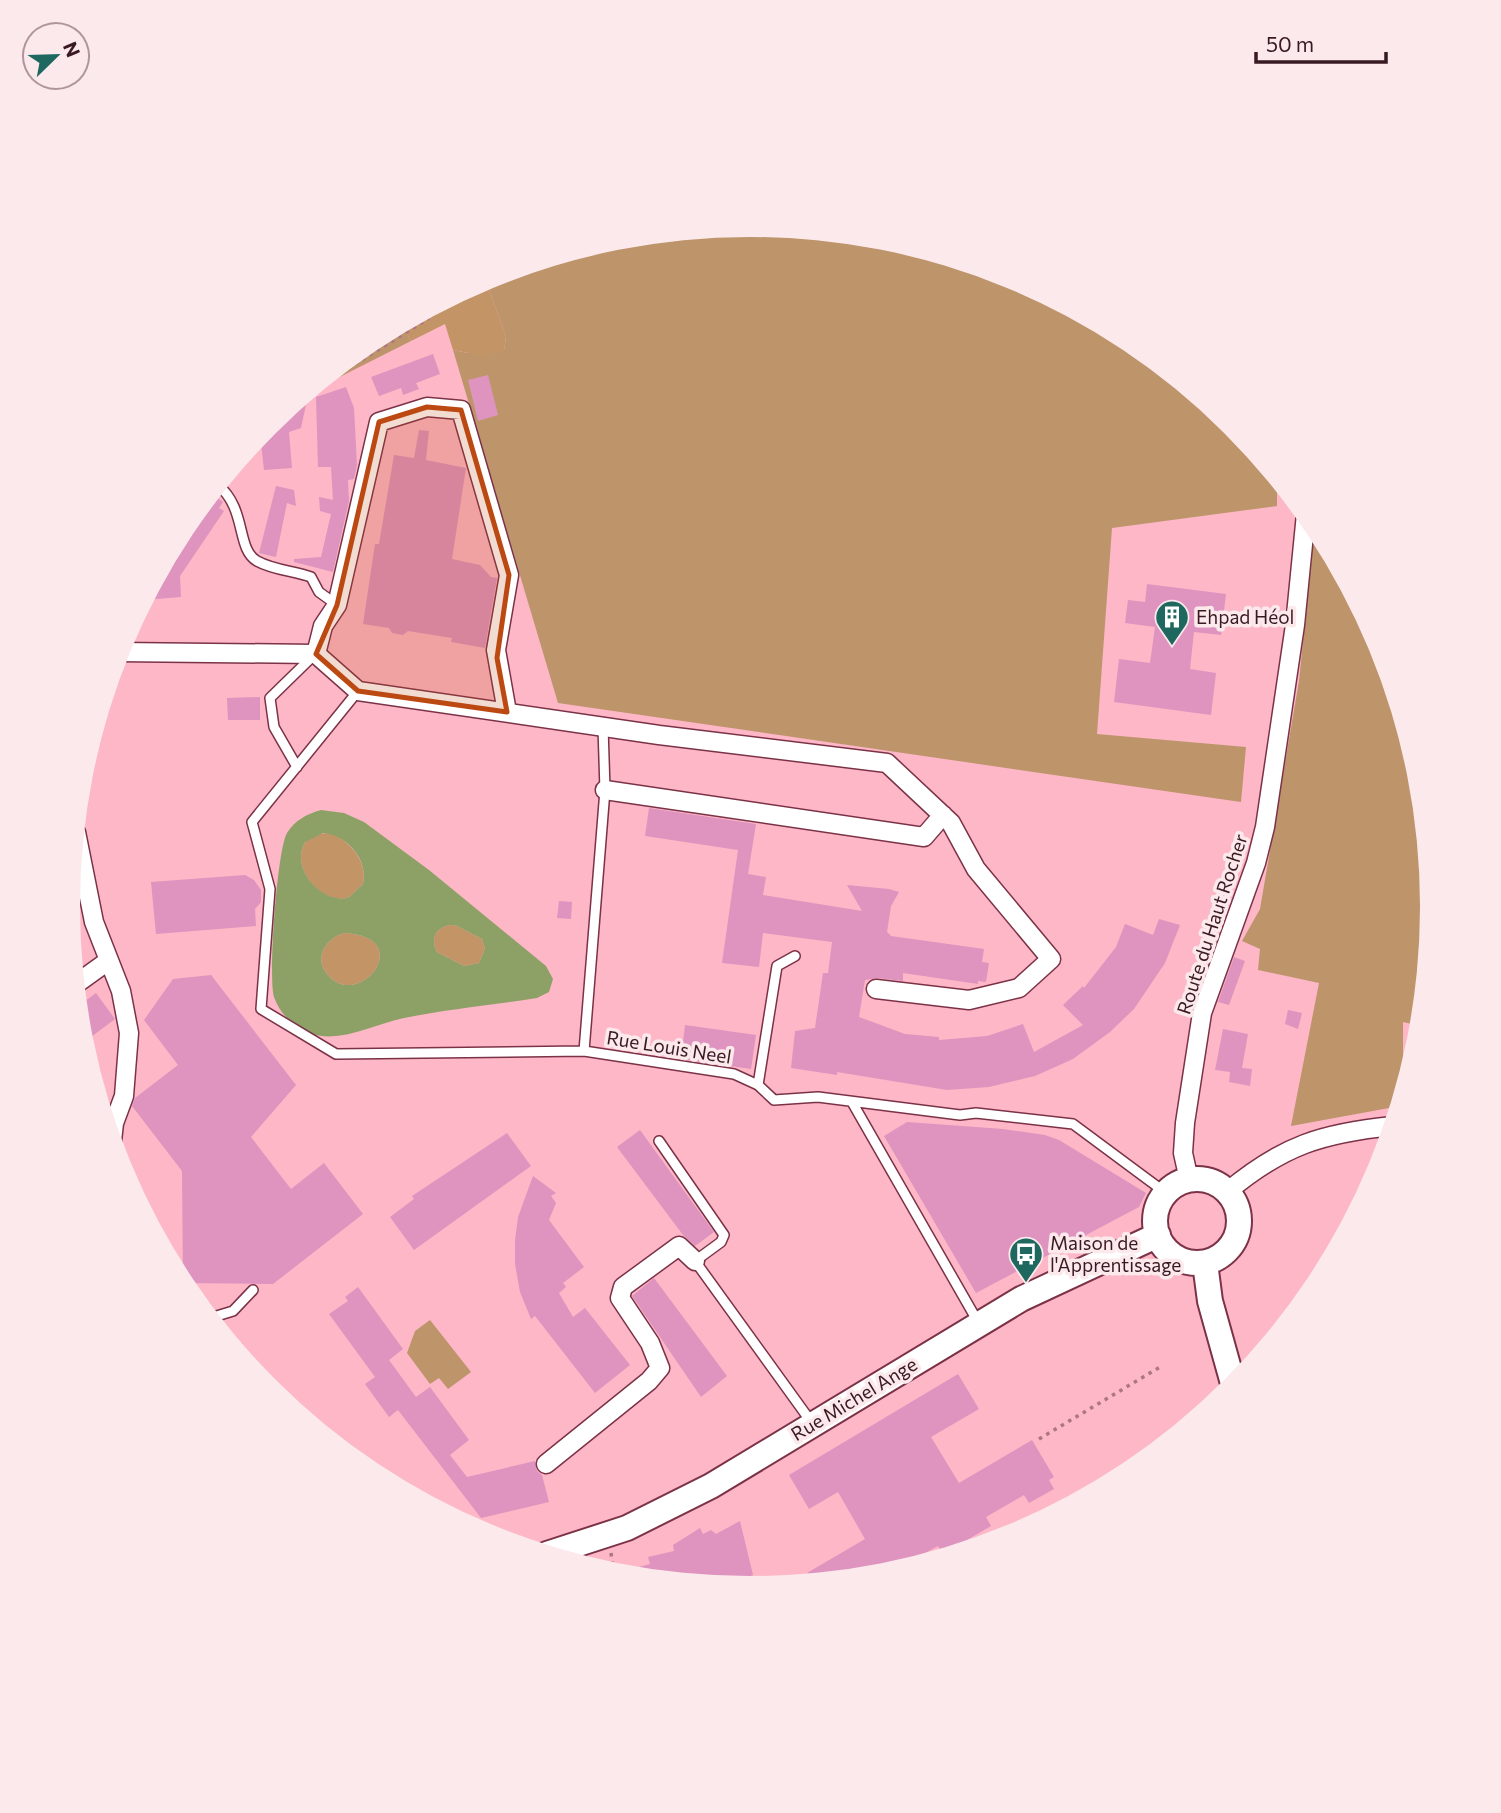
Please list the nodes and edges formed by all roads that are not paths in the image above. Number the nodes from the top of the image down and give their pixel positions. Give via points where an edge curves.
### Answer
1 (225, 491) edge
2 (1304, 529) edge
3 (337, 605) junction
4 (131, 652) edge
5 (316, 653) junction
6 (358, 691) junction
7 (507, 712) junction
8 (603, 727) junction
9 (297, 767) junction
10 (605, 790) junction
11 (943, 815) junction
12 (82, 862) edge
13 (795, 956) dead end
14 (108, 961) junction
15 (85, 978) edge
16 (876, 989) dead end
17 (584, 1051) junction
18 (758, 1085) junction
19 (852, 1102) junction
20 (116, 1122) edge
21 (1383, 1127) edge
22 (659, 1141) dead end
23 (1189, 1180) junction
24 (1227, 1192) junction
25 (1166, 1194) junction
26 (1158, 1235) junction
27 (695, 1262) junction
28 (1205, 1263) junction
29 (253, 1290) dead end
30 (220, 1315) edge
31 (979, 1324) junction
32 (1236, 1367) edge
33 (812, 1423) junction
34 (547, 1464) dead end
35 (562, 1549) edge

1 - 3 lane via 238,511 246,549 256,561 311,578 319,592
2 - 23 street, Route du Haut Rocher via 1265,827 1202,1013 1185,1123 1183,1153
3 - 5 street via 323,626
3 - 7 street via 379,422 427,408 461,410 509,575 496,650
4 - 5 street
5 - 6 street
5 - 9 lane via 270,698 274,727
6 - 7 street
6 - 9 lane
7 - 8 street
8 - 10 lane, Rue Louis Neel
8 - 11 street via 887,763
9 - 17 lane via 251,822 270,889 261,1009 336,1054
10 - 11 street via 924,837
10 - 17 lane, Rue Louis Neel
11 - 16 street via 976,869 1051,959 1019,988 969,1000
12 - 14 street via 94,922
13 - 18 lane via 777,966
14 - 15 street
14 - 20 street via 121,990 129,1033 124,1096
17 - 18 lane, Rue Louis Neel via 734,1074
18 - 19 lane, Rue Louis Neel via 774,1100 818,1097
19 - 25 lane, Rue Louis Neel via 1073,1124
19 - 31 lane
21 - 24 street via 1340,1131 1305,1143 1276,1156
22 - 27 lane via 724,1235
23 - 24 street via 1213,1182
23 - 25 street
24 - 28 street via 1238,1212 1236,1237 1224,1254
25 - 26 street via 1156,1214
26 - 28 street via 1170,1253
26 - 31 street, Rue Michel Ange via 1021,1299
27 - 33 lane
27 - 34 street via 679,1247 623,1287 620,1298 650,1343 660,1368
28 - 32 street via 1210,1301
29 - 30 lane via 233,1311
31 - 33 street, Rue Michel Ange
33 - 35 street, Rue Michel Ange via 711,1486 627,1528

